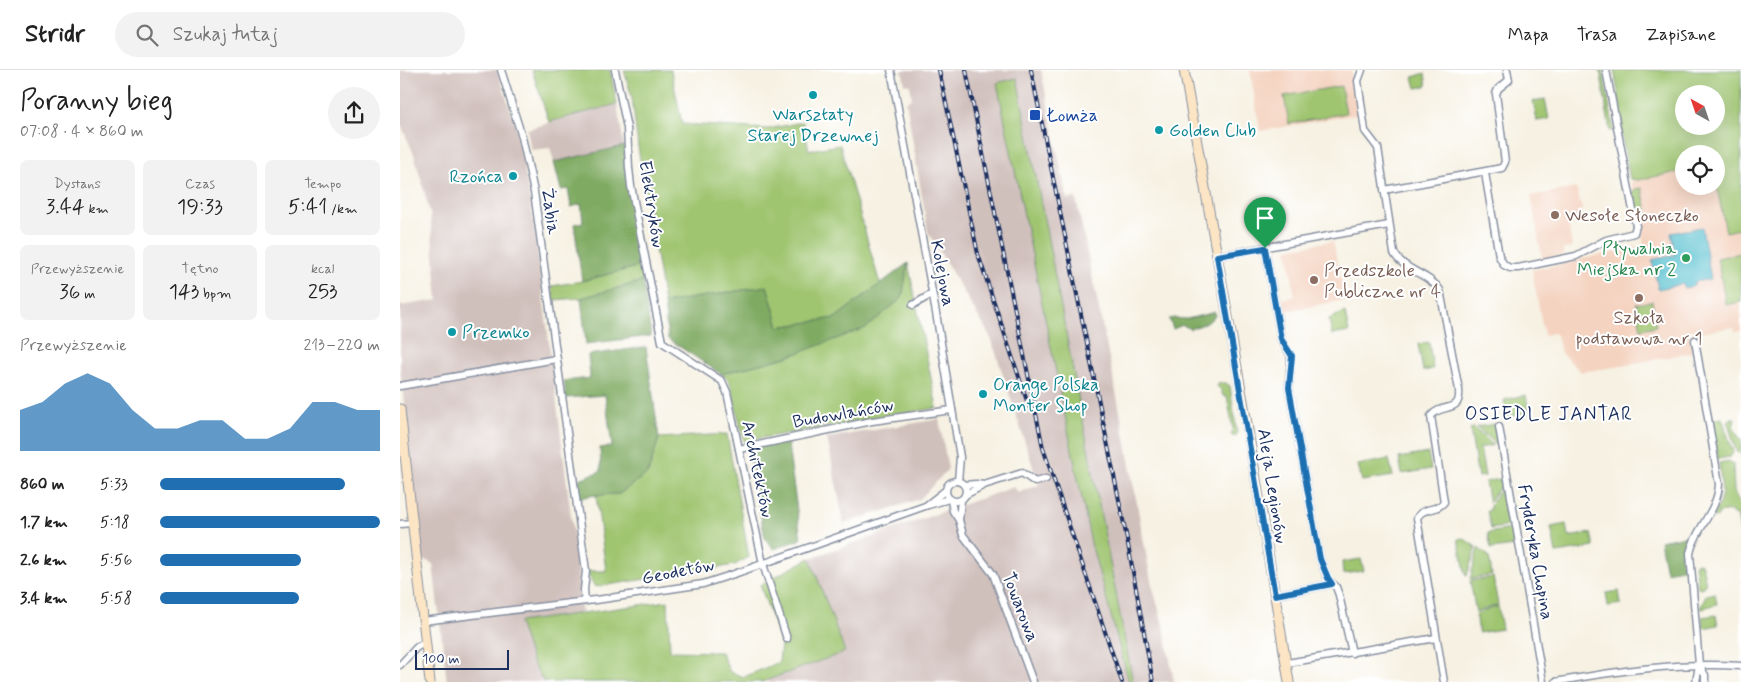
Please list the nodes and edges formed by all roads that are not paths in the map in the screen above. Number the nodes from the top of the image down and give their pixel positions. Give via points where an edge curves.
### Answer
1 (501, 70) edge
2 (615, 70) edge
3 (891, 70) edge
4 (1184, 70) edge
5 (1362, 70) edge
6 (1507, 70) edge
7 (1606, 70) edge
8 (1485, 172) junction
9 (1384, 190) junction
10 (1389, 225) junction
11 (1265, 248) junction
12 (1217, 256) junction
13 (932, 294) junction
14 (913, 305) dead end
15 (1695, 340) dead end
16 (556, 359) junction
17 (722, 381) joint
18 (400, 386) edge
19 (400, 409) edge
20 (952, 410) junction
21 (1499, 428) dead end
22 (739, 449) junction
23 (1046, 479) dead end
24 (961, 483) junction
25 (984, 485) junction
26 (946, 490) junction
27 (963, 497) junction
28 (950, 500) junction
29 (928, 505) junction
30 (958, 520) junction
31 (412, 523) junction
32 (400, 524) edge
33 (763, 564) junction
34 (1332, 584) junction
35 (1275, 595) junction
36 (586, 601) junction
37 (423, 621) junction
38 (1436, 638) junction
39 (787, 639) dead end
40 (425, 643) junction
41 (1352, 653) junction
42 (400, 665) edge
43 (1699, 665) junction
44 (1741, 666) edge
45 (1288, 667) junction
46 (430, 682) edge
47 (1033, 682) edge
48 (1291, 682) edge
49 (1444, 682) edge
50 (1543, 682) edge
51 (1555, 682) edge
52 (1696, 682) edge
53 (1705, 682) edge

1 - 16 street, Żabia via 531,178
2 - 17 street, Elektryków via 627,128 631,186 662,342
3 - 13 street, Kolejowa
4 - 12 main road, Aleja Legionów
5 - 9 street via 1358,81 1365,131 1378,148
6 - 8 street via 1509,80 1498,88 1496,94 1504,167
7 - 8 street via 1636,226 1634,233 1606,240 1576,256 1518,268 1507,267 1499,256
8 - 9 street
9 - 10 street
10 - 11 street
10 - 38 street via 1398,259 1431,280 1440,290 1459,390 1459,401 1455,406 1438,410 1431,416 1444,502 1440,507 1422,512 1417,518
11 - 12 street
11 - 34 street via 1281,339 1292,356 1289,388 1320,559
12 - 35 main road, Aleja Legionów
13 - 14 street
13 - 20 street, Kolejowa
15 - 43 street via 1719,484 1717,502 1695,538 1690,553
16 - 18 street
16 - 36 street, Żabia via 586,571
17 - 22 street, Architektów
19 - 31 main road
20 - 22 street, Budowlańców via 872,421
20 - 24 street, Kolejowa
21 - 50 street, Fryderyka Chopina
22 - 33 street, Architektów
23 - 25 street via 1035,482 1022,472
24 - 25 street
24 - 26 street via 951,482
24 - 27 street, Kolejowa
25 - 27 street
26 - 28 street, Towarowa
26 - 29 street
27 - 28 street, Geodetów
27 - 30 street, Kolejowa
28 - 29 street, Geodetów
28 - 30 street, Towarowa
29 - 33 street, Geodetów
30 - 47 street, Towarowa via 966,540 993,574
31 - 32 street
31 - 37 main road
33 - 36 street, Geodetów via 703,584
33 - 39 street, Architektów
34 - 35 street
34 - 41 street via 1339,595
35 - 45 main road, Aleja Legionów
36 - 37 street, Geodetów
37 - 40 main road
38 - 41 street
38 - 49 street
40 - 42 street
40 - 46 main road
41 - 45 street
43 - 44 street
43 - 51 street
43 - 52 street
43 - 53 street
45 - 48 main road, Aleja Legionów

